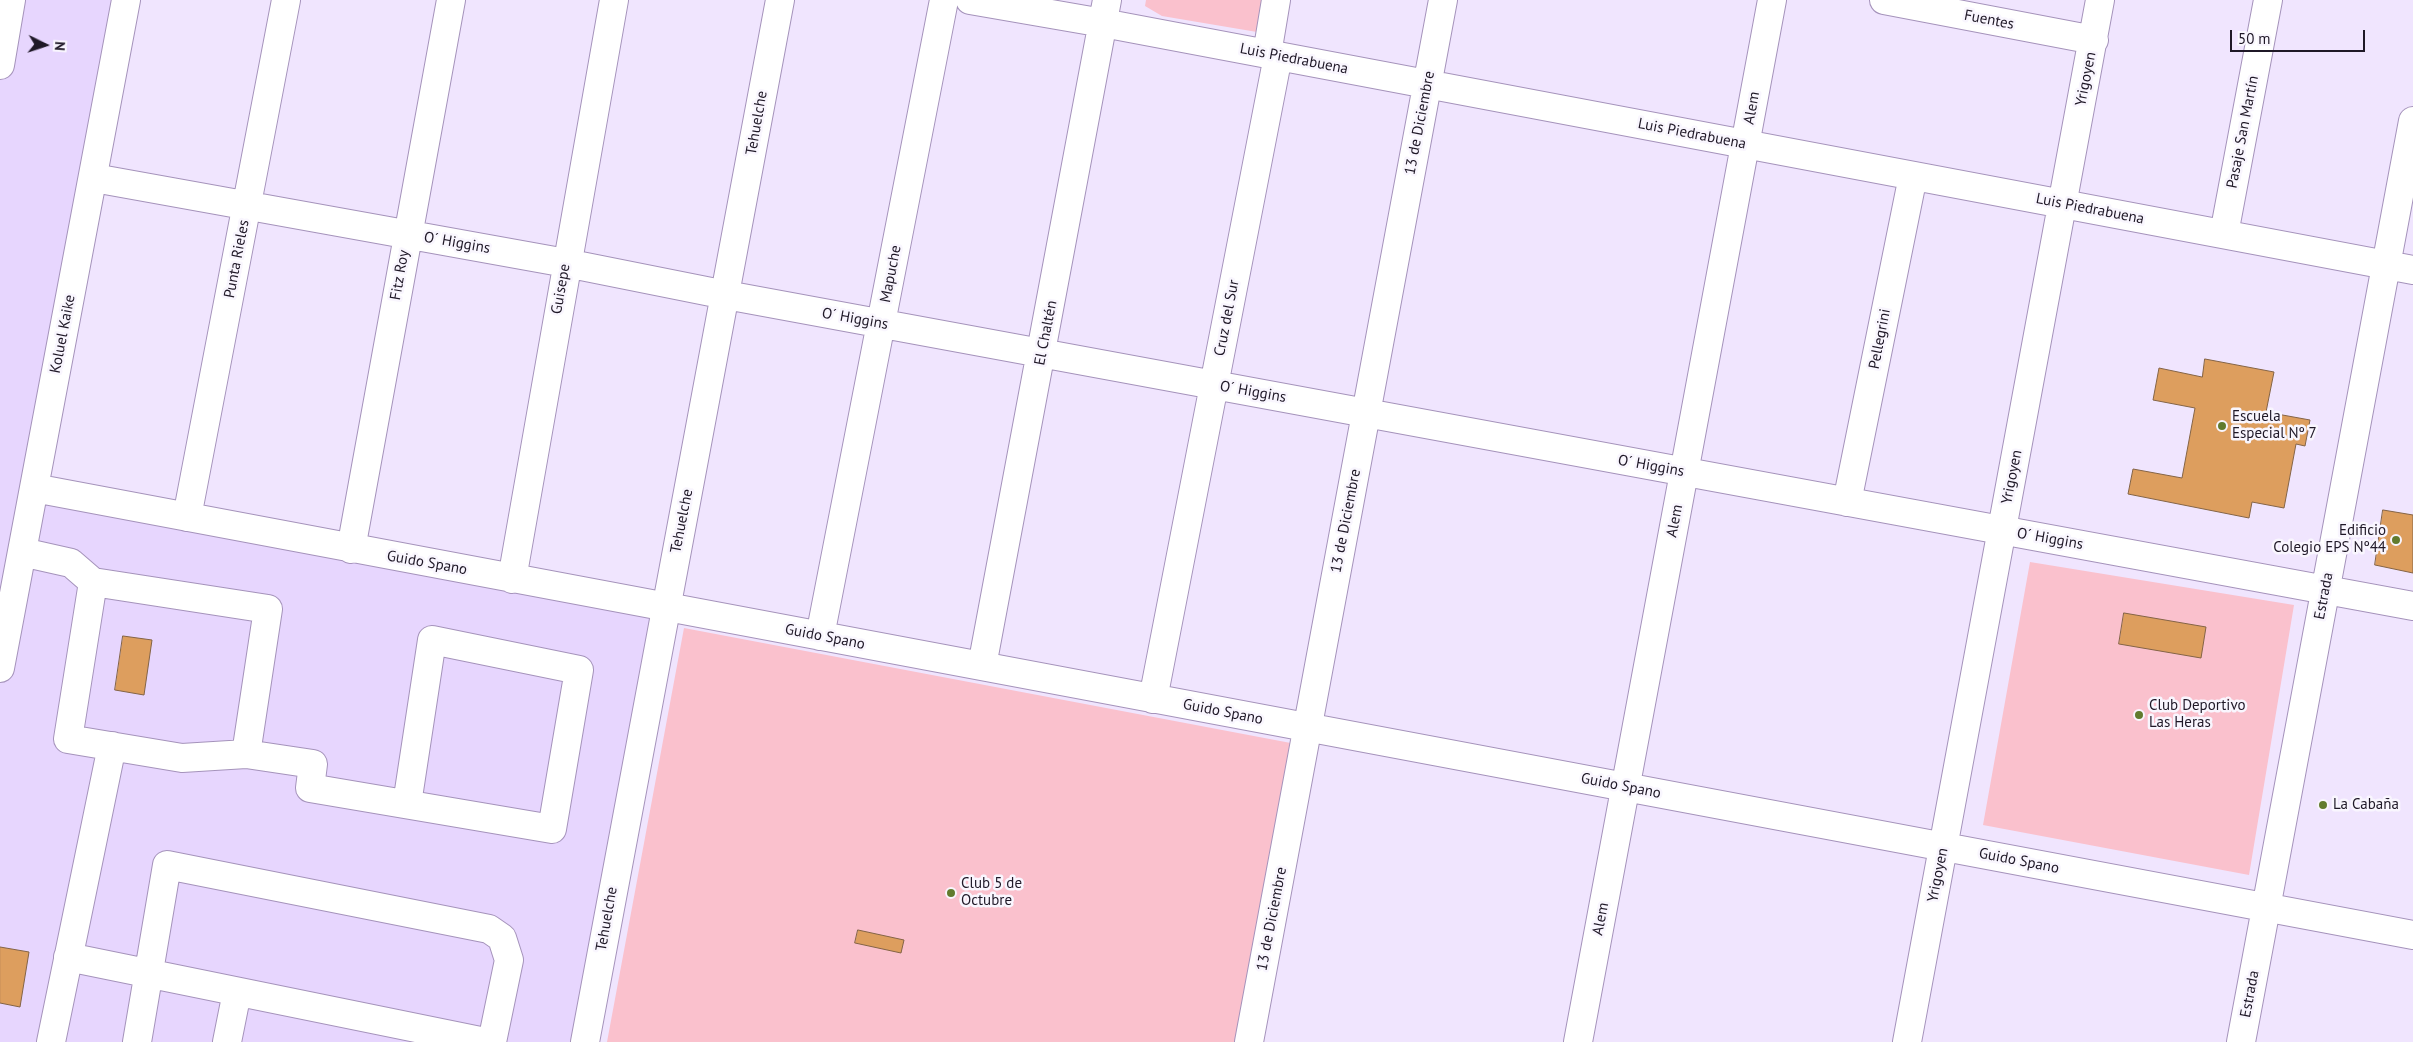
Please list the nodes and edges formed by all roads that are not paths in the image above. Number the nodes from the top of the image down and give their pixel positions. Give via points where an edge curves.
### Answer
1 (12, 0) edge
2 (126, 0) edge
3 (286, 0) edge
4 (451, 0) edge
5 (614, 0) edge
6 (780, 0) edge
7 (944, 0) edge
8 (970, 0) edge
9 (1276, 0) edge
10 (1442, 0) edge
11 (1772, 0) edge
12 (1884, 0) edge
13 (2100, 0) edge
14 (2268, 0) edge
15 (1105, 12) edge
16 (2094, 40) junction
17 (1272, 55) junction
18 (0, 65) edge
19 (1427, 84) junction
20 (2413, 120) edge
21 (1746, 144) junction
22 (1913, 176) junction
23 (94, 178) junction
24 (2063, 204) junction
25 (247, 205) junction
26 (407, 234) junction
27 (2224, 234) junction
28 (566, 263) junction
29 (2386, 265) junction
30 (2413, 270) edge
31 (726, 295) junction
32 (881, 324) junction
33 (1042, 354) junction
34 (1214, 385) junction
35 (1366, 413) junction
36 (1684, 472) junction
37 (34, 488) junction
38 (1847, 502) junction
39 (186, 517) junction
40 (2002, 530) junction
41 (351, 549) junction
42 (22, 552) junction
43 (512, 579) junction
44 (93, 582) junction
45 (2325, 590) junction
46 (2413, 606) edge
47 (665, 607) junction
48 (820, 636) junction
49 (982, 666) junction
50 (0, 668) edge
51 (1153, 698) junction
52 (1307, 728) junction
53 (112, 746) junction
54 (246, 754) junction
55 (1626, 787) junction
56 (407, 804) junction
57 (1943, 847) junction
58 (2266, 908) junction
59 (2413, 935) edge
60 (68, 957) junction
61 (149, 974) junction
62 (237, 992) junction
63 (51, 1042) edge
64 (137, 1042) edge
65 (227, 1042) edge
66 (485, 1042) edge
67 (492, 1042) edge
68 (585, 1042) edge
69 (1249, 1042) edge
70 (1578, 1042) edge
71 (1907, 1042) edge
72 (2241, 1042) edge

1 - 18 street
2 - 23 street, Koluel Kaike
3 - 25 street, Punta Rieles
4 - 26 street, Fitz Roy
5 - 28 street, Guisepe
6 - 31 street, Tehuelche
7 - 32 street, Mapuche
8 - 15 street, Luis Piedrabuena
9 - 17 street, Cruz del Sur
10 - 19 street, 13 de Diciembre
11 - 21 street, Alem
12 - 16 street, Fuentes
13 - 16 street, Yrigoyen
14 - 27 street, Pasaje San Martín
15 - 17 street, Luis Piedrabuena
15 - 33 street, El Chaltén
16 - 24 street, Yrigoyen
17 - 19 street, Luis Piedrabuena
17 - 34 street, Cruz del Sur
19 - 21 street, Luis Piedrabuena
19 - 35 street, 13 de Diciembre
20 - 29 street, Estrada
21 - 22 street, Luis Piedrabuena
21 - 36 street, Alem
22 - 24 street, Luis Piedrabuena
22 - 38 street, Pellegrini
23 - 25 street, O´ Higgins
23 - 37 street, Koluel Kaike
24 - 27 street, Luis Piedrabuena
24 - 40 street, Yrigoyen
25 - 26 street, O´ Higgins
25 - 39 street, Punta Rieles
26 - 28 street, O´ Higgins
26 - 41 street, Fitz Roy
27 - 29 street, Luis Piedrabuena
28 - 31 street, O´ Higgins
28 - 43 street, Guisepe
29 - 30 street, Luis Piedrabuena
29 - 45 street, Estrada
31 - 32 street, O´ Higgins
31 - 47 street, Tehuelche
32 - 33 street, O´ Higgins
32 - 48 street, Mapuche
33 - 34 street, O´ Higgins
33 - 49 street, El Chaltén
34 - 35 street, O´ Higgins
34 - 51 street, Cruz del Sur
35 - 36 street, O´ Higgins
35 - 52 street, 13 de Diciembre
36 - 38 street, O´ Higgins
36 - 55 street, Alem
37 - 39 street, Guido Spano
37 - 42 street, Koluel Kaike
38 - 40 street, O´ Higgins
39 - 41 street, Guido Spano
40 - 45 street, O´ Higgins
40 - 57 street, Yrigoyen
41 - 43 street, Guido Spano
42 - 44 street via 70,563
42 - 50 street, Koluel Kaike
43 - 47 street, Guido Spano
44 - 53 street via 68,739
44 - 54 street via 268,609
45 - 46 street, O´ Higgins
45 - 58 street, Estrada
47 - 48 street, Guido Spano
47 - 68 street, Tehuelche
48 - 49 street, Guido Spano
49 - 51 street, Guido Spano
51 - 52 street, Guido Spano
52 - 55 street, Guido Spano
52 - 69 street, 13 de Diciembre
53 - 54 street via 182,758
53 - 60 street
54 - 56 street via 313,764 310,788
55 - 57 street, Guido Spano
55 - 70 street, Alem
56 - 56 street via 432,640 579,670 552,829
57 - 58 street, Guido Spano
57 - 71 street, Yrigoyen
58 - 59 street, Guido Spano
58 - 72 street, Estrada
60 - 61 street
60 - 63 street
61 - 62 street
61 - 64 street
61 - 67 street via 167,865 177,866 489,929 502,938 509,960
62 - 65 street
62 - 66 street

